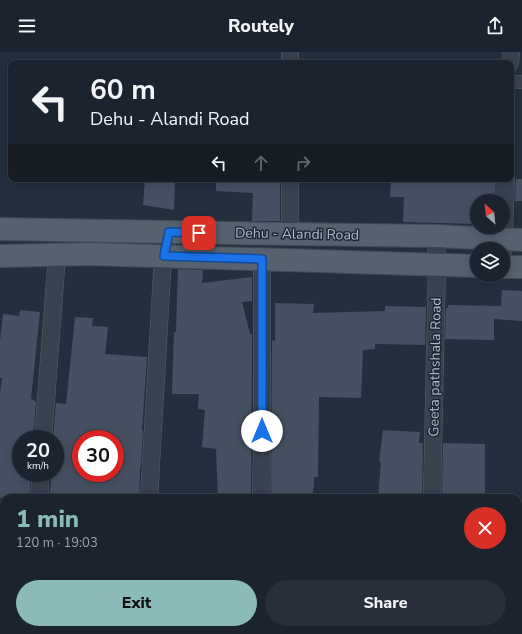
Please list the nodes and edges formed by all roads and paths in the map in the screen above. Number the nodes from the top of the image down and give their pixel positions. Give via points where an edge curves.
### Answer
1 (290, 182) edge
2 (506, 182) edge
3 (0, 229) edge
4 (169, 232) junction
5 (290, 234) junction
6 (436, 236) junction
7 (492, 242) edge
8 (510, 242) edge
9 (57, 255) junction
10 (0, 256) edge
11 (164, 256) junction
12 (262, 259) junction
13 (437, 264) junction
14 (470, 266) edge
15 (510, 266) edge
16 (522, 267) edge
17 (44, 430) edge
18 (40, 482) edge
19 (39, 494) edge
20 (149, 494) edge
21 (261, 494) edge
22 (432, 494) edge

1 - 5 street
2 - 8 street
3 - 4 main road, Dehu - Alandi Road
4 - 5 main road, Dehu - Alandi Road
4 - 11 street
5 - 6 main road, Dehu - Alandi Road
6 - 7 main road, Dehu - Alandi Road
6 - 13 street, Geeta pathshala Road
9 - 10 main road, Dehu - Alandi Road
9 - 11 main road, Dehu - Alandi Road
9 - 17 street
11 - 12 main road, Dehu - Alandi Road
11 - 20 street
12 - 13 main road, Dehu - Alandi Road
12 - 21 street
13 - 14 main road, Dehu - Alandi Road
13 - 22 street, Geeta pathshala Road
15 - 16 main road
18 - 19 street

